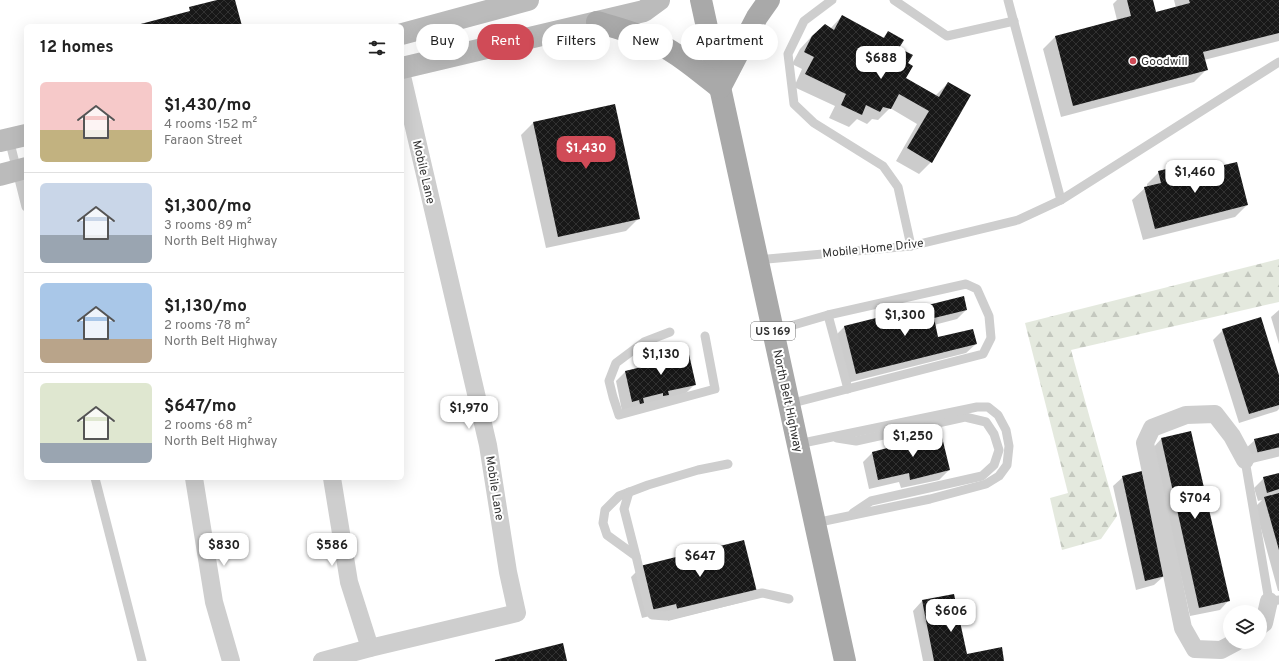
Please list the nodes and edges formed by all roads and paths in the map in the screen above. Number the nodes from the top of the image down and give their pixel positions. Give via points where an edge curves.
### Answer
1 (528, 0) edge
2 (659, 0) edge
3 (701, 0) edge
4 (769, 0) edge
5 (832, 0) edge
6 (894, 0) edge
7 (1008, 0) edge
8 (1014, 21) junction
9 (596, 22) junction
10 (404, 33) edge
11 (1279, 62) edge
12 (404, 68) edge
13 (404, 85) edge
14 (720, 88) junction
15 (12, 138) edge
16 (14, 171) edge
17 (1061, 200) junction
18 (24, 201) edge
19 (911, 246) junction
20 (757, 260) junction
21 (828, 315) junction
22 (773, 331) junction
23 (670, 332) dead end
24 (704, 336) dead end
25 (848, 389) junction
26 (789, 404) junction
27 (832, 437) junction
28 (798, 444) junction
29 (1279, 452) edge
30 (1245, 460) junction
31 (728, 464) dead end
32 (96, 480) edge
33 (194, 480) edge
34 (332, 480) edge
35 (629, 492) junction
36 (848, 516) junction
37 (815, 523) junction
38 (636, 556) junction
39 (789, 599) dead end
40 (1274, 601) edge
41 (1267, 616) edge
42 (370, 648) junction
43 (1223, 649) edge
44 (142, 661) edge
45 (231, 661) edge
46 (322, 661) edge
47 (845, 661) edge

1 - 10 main road
2 - 9 main road via 644,11
3 - 14 main road, North Belt Highway / US 169
4 - 14 main road via 757,17
5 - 19 lane via 804,21 788,54 794,104 814,123 883,166 898,187
6 - 8 lane via 947,36
7 - 8 lane
8 - 17 lane
9 - 12 main road
9 - 14 main road via 636,34 658,44 692,65
11 - 17 lane, Mobile Home Drive
13 - 42 street, Mobile Lane via 488,445 517,613
14 - 20 main road, North Belt Highway / US 169
15 - 16 lane
16 - 18 lane
17 - 19 lane, Mobile Home Drive via 1018,220
19 - 20 lane, Mobile Home Drive
20 - 22 main road, North Belt Highway / US 169
21 - 22 lane
21 - 25 lane
21 - 25 lane via 966,284 977,289 989,316 991,338 983,354
22 - 26 main road, North Belt Highway / US 169
23 - 24 lane via 644,342 616,363 609,381 619,414 714,389
25 - 26 lane
26 - 28 main road, North Belt Highway / US 169
27 - 28 lane
27 - 36 lane via 856,441 965,418 986,422 994,434 999,450 994,465 982,476 871,501
27 - 36 lane via 977,407 988,407 998,415 1006,430 1009,446 1007,465 999,476 986,484
28 - 37 main road, North Belt Highway / US 169
29 - 30 lane
30 - 40 lane
30 - 43 street via 1232,436 1215,414 1186,415 1152,428 1145,443 1183,628 1195,649
31 - 35 lane via 669,478
32 - 44 lane
33 - 45 street via 214,602
34 - 42 street via 349,582
35 - 38 lane via 624,509
35 - 38 lane via 619,496 605,510 603,523 607,535
36 - 37 lane
37 - 47 main road, North Belt Highway / US 169
38 - 39 lane via 652,615 666,616 762,593
40 - 41 street
42 - 46 street, Mobile Lane

